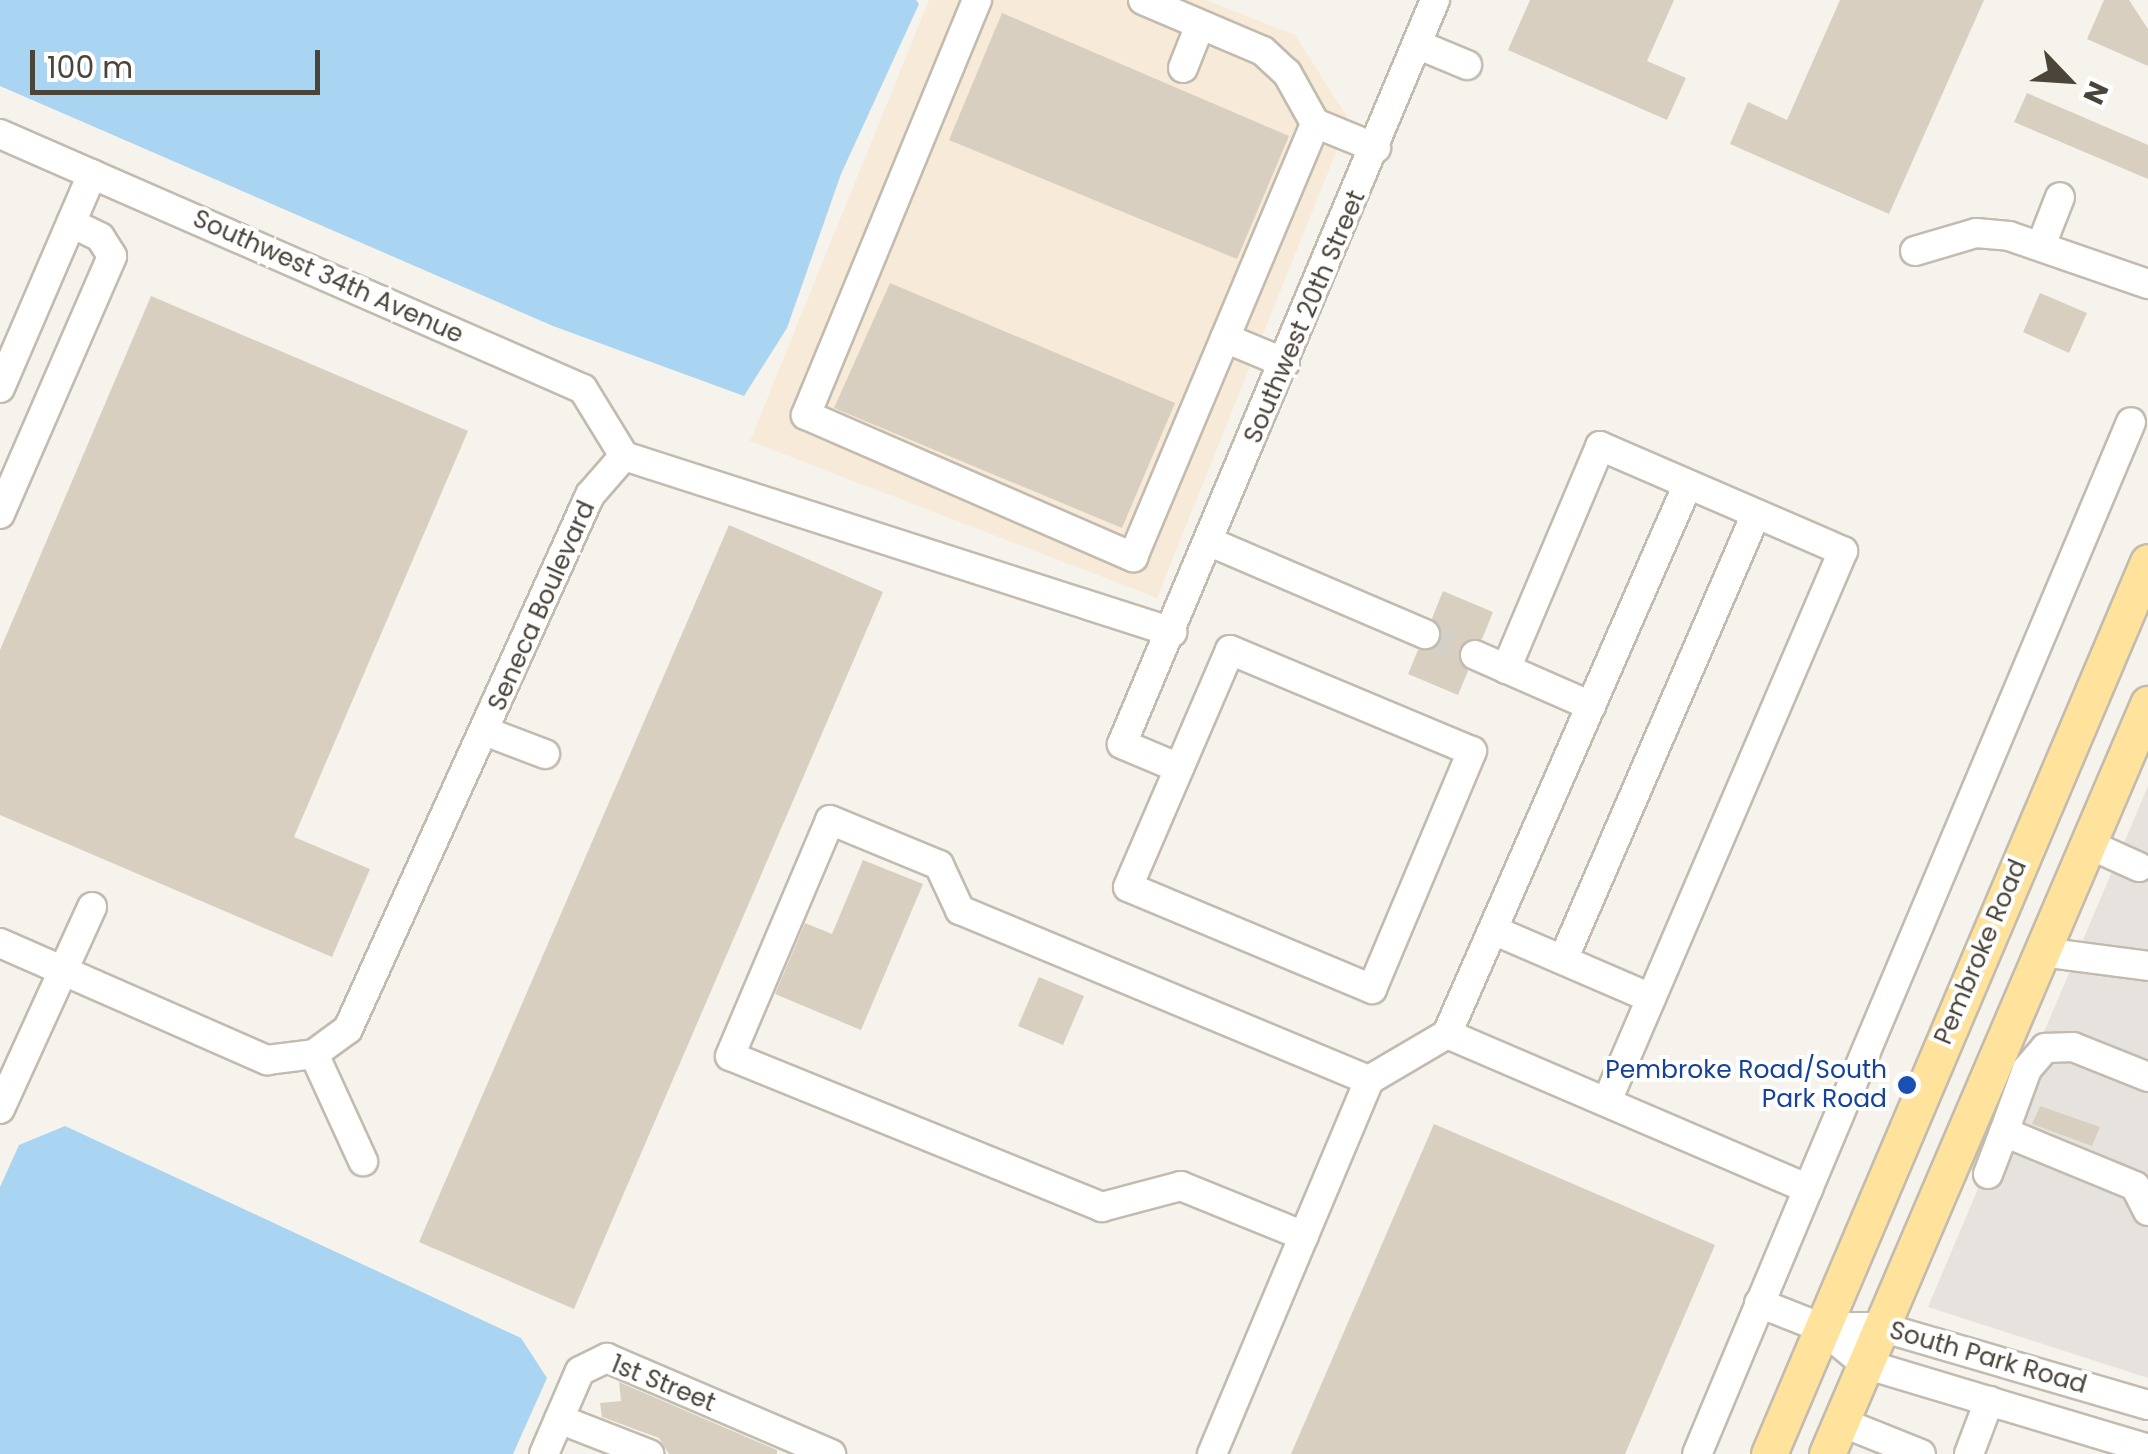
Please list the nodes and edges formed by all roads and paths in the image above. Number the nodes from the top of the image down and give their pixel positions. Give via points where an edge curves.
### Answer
1 (977, 0) edge
2 (1143, 0) edge
3 (1435, 0) edge
4 (1200, 24) junction
5 (1419, 44) junction
6 (1466, 65) dead end
7 (1182, 68) dead end
8 (1315, 124) junction
9 (0, 134) edge
10 (1376, 148) junction
11 (92, 174) junction
12 (2060, 197) dead end
13 (71, 223) junction
14 (2042, 243) junction
15 (1915, 251) dead end
16 (2147, 282) edge
17 (1225, 338) junction
18 (1285, 363) junction
19 (0, 388) edge
20 (2131, 422) dead end
21 (624, 456) junction
22 (1688, 484) junction
23 (0, 514) edge
24 (1756, 514) junction
25 (1210, 542) junction
26 (2148, 562) edge
27 (1172, 632) junction
28 (1425, 634) tunnel mouth
29 (1475, 655) tunnel mouth
30 (1506, 669) junction
31 (2148, 704) edge
32 (1591, 706) junction
33 (487, 732) junction
34 (546, 754) dead end
35 (1179, 768) junction
36 (2088, 844) junction
37 (2145, 861) edge
38 (92, 907) dead end
39 (1493, 930) junction
40 (0, 942) edge
41 (2042, 952) junction
42 (1563, 960) junction
43 (2148, 966) edge
44 (62, 970) junction
45 (1651, 998) junction
46 (1447, 1034) junction
47 (314, 1054) junction
48 (2148, 1077) edge
49 (1369, 1080) junction
50 (1606, 1100) junction
51 (0, 1110) edge
52 (2004, 1132) junction
53 (1959, 1146) junction
54 (363, 1161) dead end
55 (1808, 1188) junction
56 (2148, 1210) edge
57 (1304, 1236) junction
58 (1760, 1303) junction
59 (1881, 1326) junction
60 (1820, 1327) junction
61 (1864, 1364) junction
62 (1989, 1402) junction
63 (2148, 1405) edge
64 (559, 1419) junction
65 (1841, 1422) junction
66 (2148, 1449) edge
67 (544, 1454) edge
68 (649, 1454) edge
69 (831, 1454) edge
70 (1212, 1454) edge
71 (1697, 1454) edge
72 (1769, 1454) edge
73 (1827, 1454) edge
74 (1920, 1454) edge
75 (1969, 1454) edge

1 - 17 street via 806,415 1133,557
2 - 4 street
3 - 5 street, Southwest 20th Street
4 - 7 street
4 - 8 street via 1263,51 1287,73
5 - 6 street
5 - 10 street, Southwest 20th Street
8 - 10 street
8 - 17 street
9 - 11 street, Southwest 34th Avenue
10 - 18 street, Southwest 20th Street
11 - 13 street
11 - 21 street, Southwest 34th Avenue via 582,389
12 - 14 street
13 - 19 street
13 - 23 street via 100,237 112,256
14 - 15 street via 1976,233
14 - 16 street
17 - 18 street
18 - 25 street, Southwest 20th Street
20 - 55 street
21 - 27 street
21 - 33 street, Seneca Boulevard via 590,495
22 - 24 street
22 - 30 street via 1600,446
22 - 32 street
24 - 42 street
24 - 45 street via 1842,552
25 - 27 street, Southwest 20th Street
25 - 28 street
26 - 60 main road, Pembroke Road
27 - 35 street, Southwest 20th Street via 1122,744
29 - 30 street
30 - 32 street
31 - 36 main road
32 - 39 street
33 - 34 street
33 - 47 street, Seneca Boulevard via 348,1029
35 - 35 street via 1128,887 1372,990 1472,751 1230,650
36 - 37 street
36 - 41 main road
38 - 44 street
39 - 42 street
39 - 46 street
40 - 44 street
41 - 43 street
41 - 53 main road
42 - 45 street
44 - 47 street via 267,1060
44 - 51 street
45 - 50 street
46 - 49 street
46 - 50 street
47 - 54 street
48 - 52 street via 2073,1047 2045,1048 2027,1069
49 - 57 street
49 - 57 street via 960,910 939,865 830,820 730,1056 1102,1207 1182,1186
50 - 55 street
52 - 53 street via 1991,1167
52 - 56 street via 2135,1186
53 - 59 main road
55 - 58 street
57 - 70 street
58 - 60 street
58 - 71 street
59 - 60 street, South Park Road
59 - 61 main road
59 - 63 street, South Park Road
60 - 61 street, South Park Road
60 - 72 main road, Pembroke Road
61 - 62 street, South Park Road
61 - 65 main road
62 - 66 street, South Park Road
62 - 75 street
64 - 67 street, 1st Street
64 - 68 street
64 - 69 street, 1st Street via 580,1371 607,1358
65 - 73 main road
65 - 74 street

